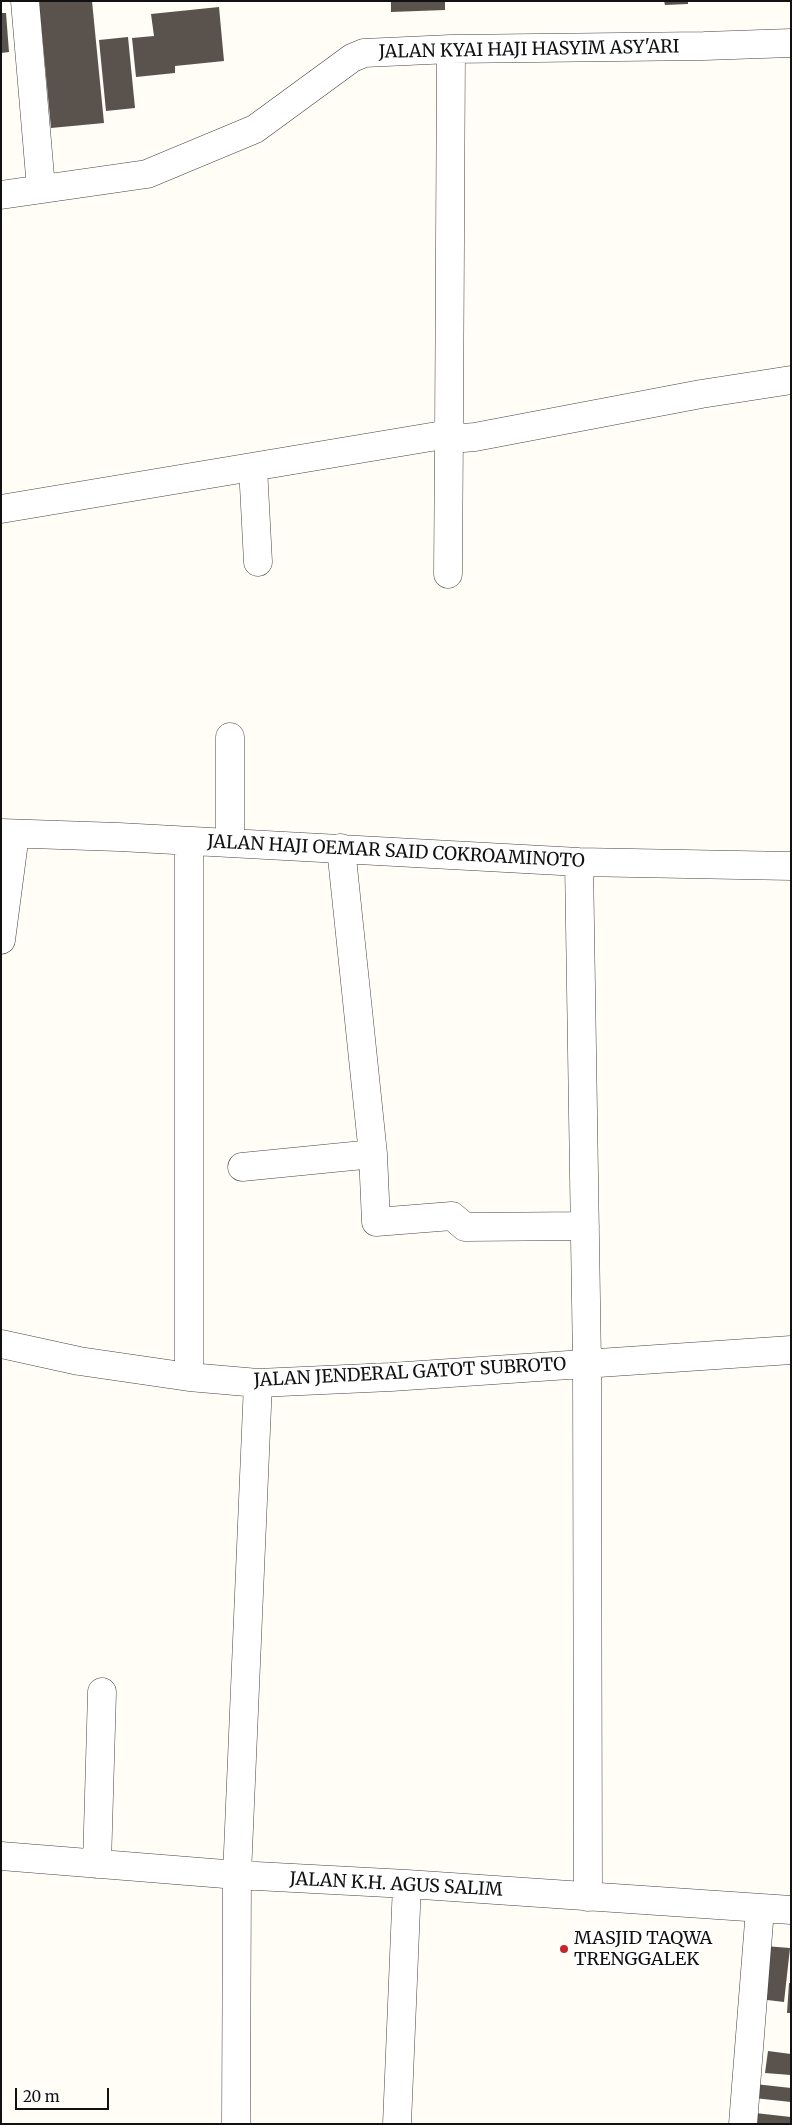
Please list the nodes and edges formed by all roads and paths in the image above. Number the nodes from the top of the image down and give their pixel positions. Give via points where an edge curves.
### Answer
1 (25, 1) edge
2 (791, 43) edge
3 (451, 49) junction
4 (41, 188) junction
5 (1, 195) edge
6 (791, 380) edge
7 (449, 434) junction
8 (253, 467) junction
9 (1, 509) edge
10 (258, 562) dead end
11 (448, 574) dead end
12 (230, 737) dead end
13 (8, 834) edge
14 (189, 842) junction
15 (230, 843) junction
16 (341, 848) junction
17 (579, 862) junction
18 (791, 866) edge
19 (1, 940) edge
20 (373, 1154) junction
21 (242, 1167) dead end
22 (585, 1226) junction
23 (1, 1344) edge
24 (791, 1350) edge
25 (588, 1363) junction
26 (189, 1377) junction
27 (258, 1382) junction
28 (102, 1692) dead end
29 (1, 1856) edge
30 (97, 1864) junction
31 (237, 1875) junction
32 (407, 1884) junction
33 (588, 1897) junction
34 (760, 1909) junction
35 (791, 1910) edge
36 (236, 2124) edge
37 (397, 2124) edge
38 (743, 2124) edge

1 - 4 street
2 - 3 street, JALAN KYAI HAJI HASYIM ASY'ARI
3 - 4 street, JALAN KYAI HAJI HASYIM ASY'ARI via 364,53 352,58 255,129 147,174
3 - 7 street
4 - 5 street, JALAN KYAI HAJI HASYIM ASY'ARI
6 - 7 street via 475,438
7 - 8 street
7 - 11 street
8 - 9 street
8 - 10 street
12 - 15 street
13 - 14 street, JALAN HAJI OEMAR SAID COKROAMINOTO
13 - 19 street
14 - 15 street, JALAN HAJI OEMAR SAID COKROAMINOTO
14 - 26 street
15 - 16 street, JALAN HAJI OEMAR SAID COKROAMINOTO
16 - 17 street, JALAN HAJI OEMAR SAID COKROAMINOTO
16 - 20 street
17 - 18 street, JALAN HAJI OEMAR SAID COKROAMINOTO
17 - 22 street
20 - 21 street
20 - 22 street via 376,1222 452,1216 465,1227
22 - 25 street
23 - 26 street, JALAN JENDERAL GATOT SUBROTO via 79,1361
24 - 25 street, JALAN JENDERAL GATOT SUBROTO
25 - 27 street, JALAN JENDERAL GATOT SUBROTO via 392,1377
25 - 33 street
26 - 27 street, JALAN JENDERAL GATOT SUBROTO
27 - 31 street
28 - 30 street
29 - 30 street, JALAN K.H. AGUS SALIM
30 - 31 street, JALAN K.H. AGUS SALIM
31 - 32 street, JALAN K.H. AGUS SALIM
31 - 36 street
32 - 33 street, JALAN K.H. AGUS SALIM
32 - 37 street
33 - 34 street, JALAN K.H. AGUS SALIM
34 - 35 street, JALAN K.H. AGUS SALIM
34 - 38 street

